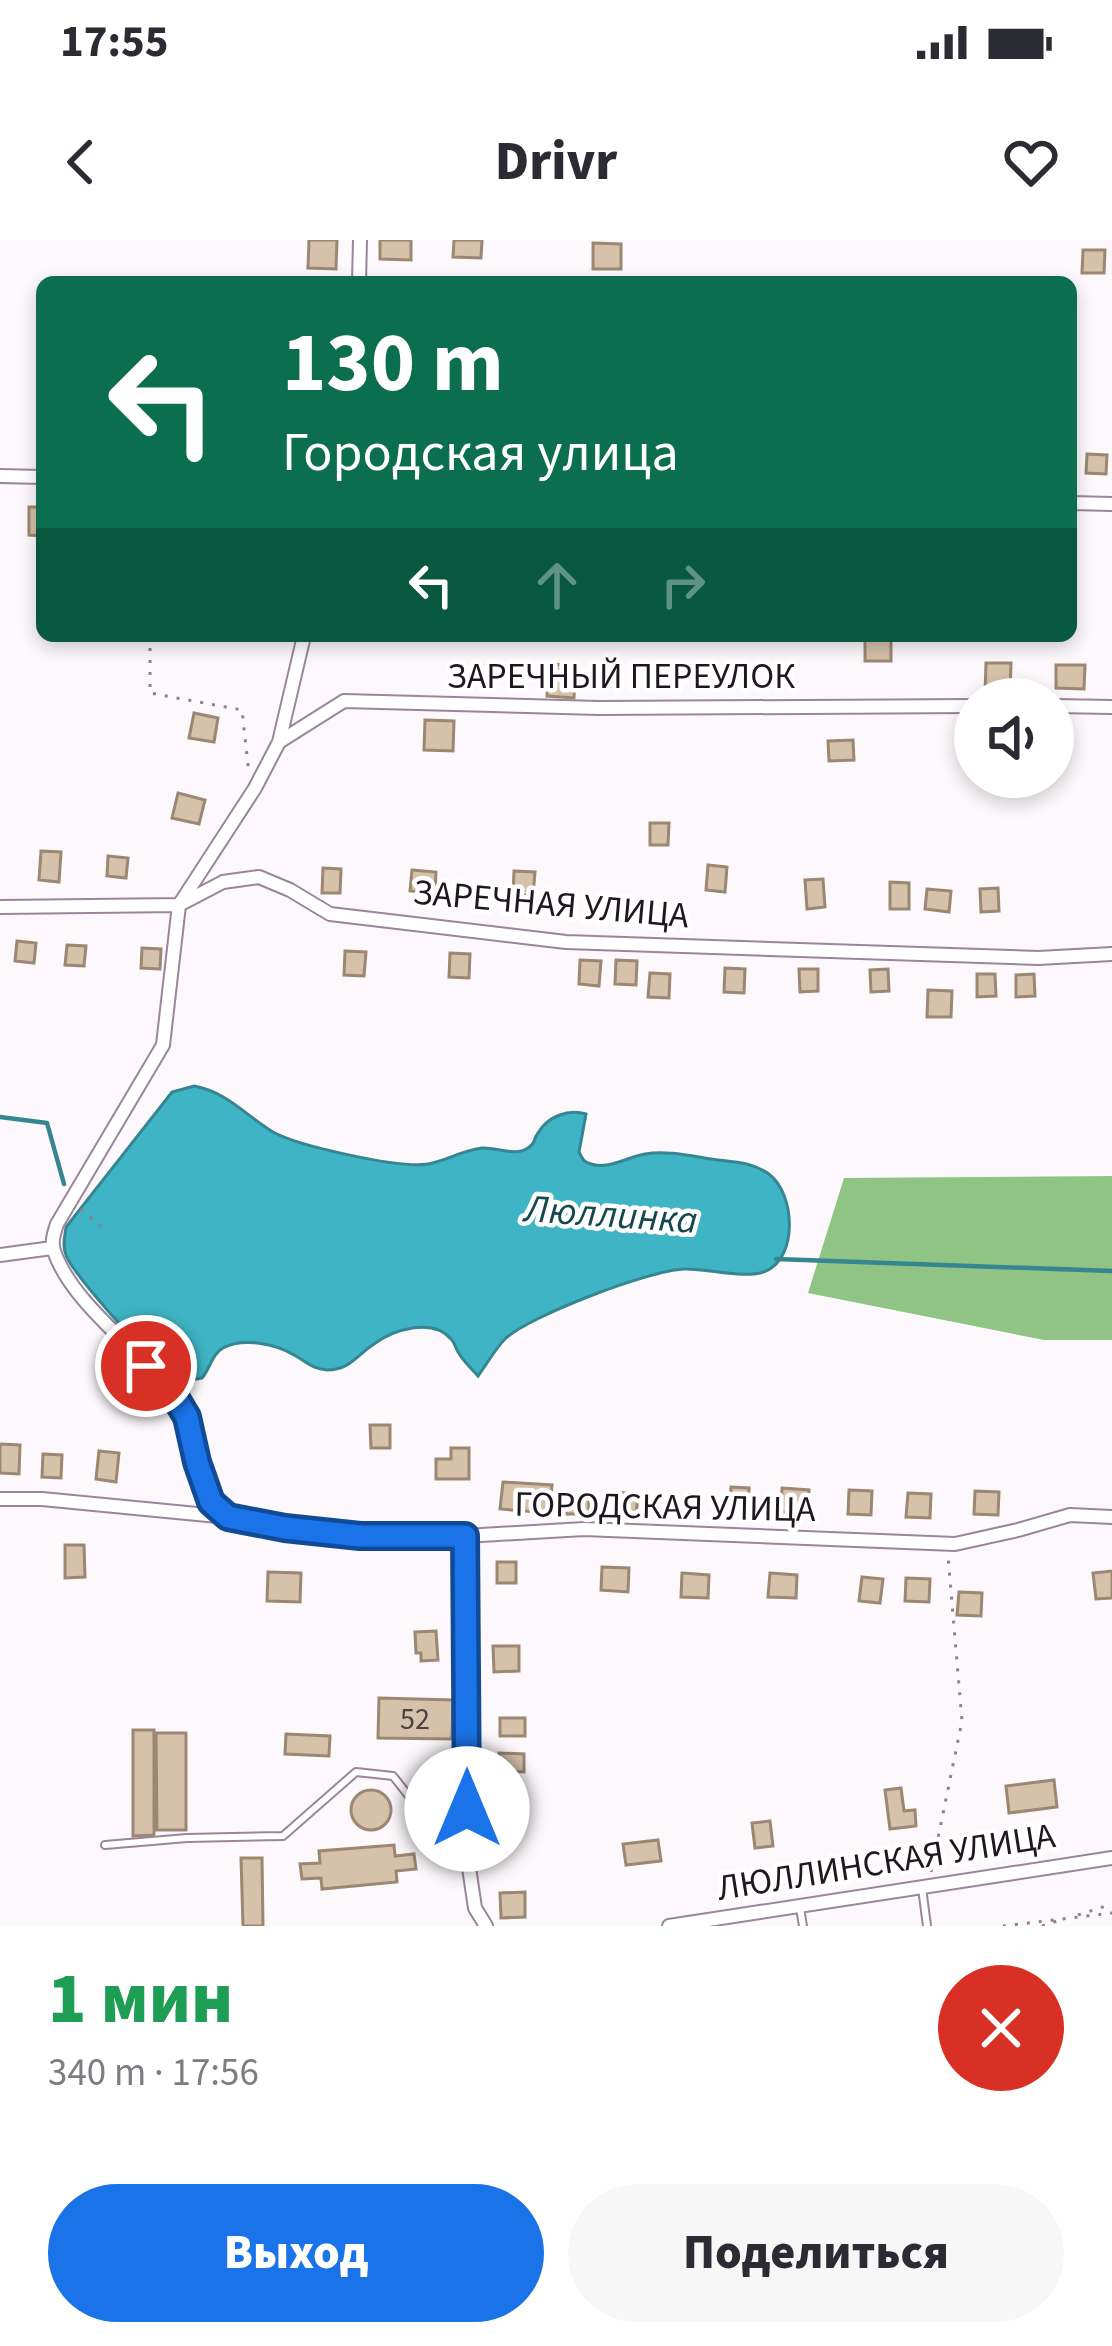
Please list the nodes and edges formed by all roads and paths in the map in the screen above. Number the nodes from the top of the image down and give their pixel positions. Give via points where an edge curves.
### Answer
1 (360, 240) edge
2 (359, 276) edge
3 (0, 476) edge
4 (36, 477) edge
5 (1077, 503) edge
6 (1112, 504) edge
7 (150, 642) edge
8 (303, 642) edge
9 (954, 706) edge
10 (1074, 706) edge
11 (1112, 707) edge
12 (279, 742) junction
13 (251, 794) junction
14 (179, 904) junction
15 (0, 907) edge
16 (1112, 954) edge
17 (71, 1200) junction
18 (102, 1227) dead end
19 (52, 1248) junction
20 (0, 1255) edge
21 (0, 1499) edge
22 (228, 1517) junction
23 (1112, 1517) edge
24 (465, 1536) junction
25 (947, 1543) junction
26 (105, 1845) dead end
27 (467, 1854) junction
28 (1112, 1858) edge
29 (925, 1886) junction
30 (800, 1904) junction
31 (1112, 1904) edge
32 (1112, 1913) edge
33 (1068, 1917) junction
34 (486, 1926) edge
35 (669, 1926) edge
36 (803, 1926) edge
37 (926, 1926) edge
38 (1003, 1926) edge
39 (1042, 1926) edge

1 - 2 street
3 - 4 street
5 - 6 street
7 - 13 path via 150,693 242,710
8 - 12 street
9 - 12 street, ЗАРЕЧНЫЙ ПЕРЕУЛОК via 344,700
10 - 11 street
12 - 13 street
13 - 14 street
14 - 15 street, ЗАРЕЧНАЯ УЛИЦА
14 - 16 street, ЗАРЕЧНАЯ УЛИЦА via 223,882 259,877 330,914 566,942
14 - 17 street via 163,1045
17 - 18 path
17 - 19 street
19 - 20 street
19 - 22 street via 82,1297 172,1392 211,1502
21 - 22 street, ГОРОДСКАЯ УЛИЦА
22 - 24 street, ГОРОДСКАЯ УЛИЦА via 360,1536
23 - 25 street, ГОРОДСКАЯ УЛИЦА via 1070,1515
24 - 25 street, ГОРОДСКАЯ УЛИЦА via 584,1529
24 - 27 street
25 - 29 path via 962,1721
26 - 27 lane via 284,1836 356,1772 393,1776 445,1842
27 - 34 street via 475,1908
28 - 29 street, ЛЮЛЛИНСКАЯ УЛИЦА
29 - 30 street, ЛЮЛЛИНСКАЯ УЛИЦА
29 - 37 lane
30 - 35 street, ЛЮЛЛИНСКАЯ УЛИЦА
30 - 36 lane
31 - 33 path
32 - 33 path
33 - 38 path
33 - 39 path

